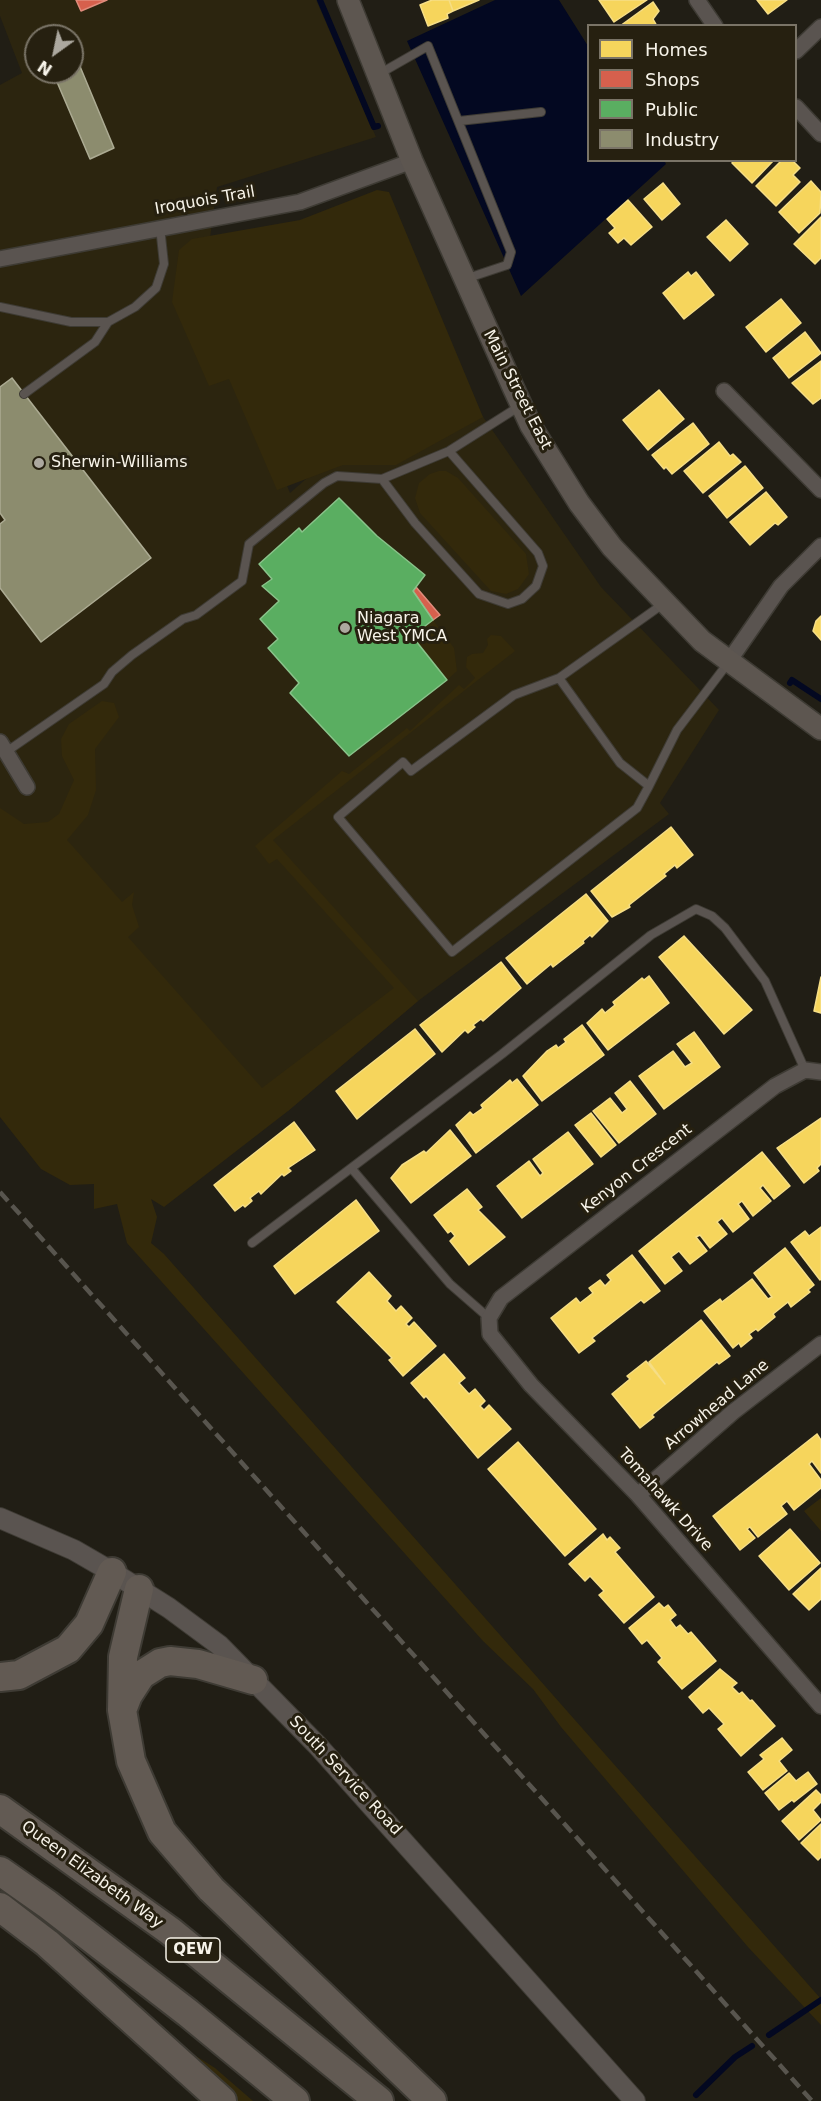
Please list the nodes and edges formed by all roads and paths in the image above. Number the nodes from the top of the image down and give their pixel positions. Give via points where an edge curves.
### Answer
1 (348, 0) edge
2 (697, 0) edge
3 (714, 24) edge
4 (821, 27) edge
5 (797, 49) edge
6 (379, 74) junction
7 (797, 109) edge
8 (541, 112) dead end
9 (459, 121) junction
10 (821, 134) edge
11 (412, 161) junction
12 (160, 227) junction
13 (0, 259) edge
14 (464, 279) junction
15 (0, 307) edge
16 (108, 322) junction
17 (724, 391) dead end
18 (24, 393) dead end
19 (522, 405) junction
20 (448, 451) junction
21 (382, 479) junction
22 (821, 490) edge
23 (821, 546) edge
24 (664, 603) junction
25 (729, 661) junction
26 (559, 678) junction
27 (821, 729) edge
28 (3, 747) edge
29 (649, 786) junction
30 (27, 787) dead end
31 (805, 1070) junction
32 (821, 1072) edge
33 (352, 1169) junction
34 (252, 1243) dead end
35 (489, 1318) junction
36 (821, 1344) edge
37 (638, 1495) junction
38 (0, 1518) edge
39 (112, 1572) junction
40 (139, 1589) junction
41 (0, 1677) edge
42 (253, 1680) junction
43 (821, 1706) edge
44 (123, 1710) junction
45 (0, 1809) edge
46 (0, 1871) edge
47 (0, 1907) edge
48 (222, 2101) edge
49 (295, 2101) edge
50 (379, 2101) edge
51 (432, 2101) edge
52 (635, 2101) edge

1 - 6 main road, Main Street East
2 - 3 street
4 - 5 street
6 - 9 lane via 429,46
6 - 11 main road, Main Street East
7 - 10 street
8 - 9 lane
9 - 14 lane via 511,252 507,265
11 - 12 street, Iroquois Trail via 300,202
11 - 14 main road, Main Street East
12 - 13 street, Iroquois Trail
12 - 16 lane via 164,264 156,288 135,307
14 - 19 main road, Main Street East
15 - 16 lane via 71,321
16 - 18 lane via 95,342
17 - 22 street
19 - 20 lane
19 - 24 main road, Main Street East via 579,503 612,547
20 - 21 lane
20 - 21 lane via 538,553 543,566 536,586 522,599 508,604 479,594 415,523
21 - 28 lane via 337,476 324,483 249,544 242,581 132,655 104,684
23 - 25 street via 782,586
24 - 25 main road, Main Street East via 702,641
24 - 26 lane
25 - 27 main road, Main Street East
25 - 29 lane via 677,730
26 - 29 lane via 620,763
26 - 29 lane via 514,694 411,771 403,762 338,817 452,952 637,808
28 - 30 street
31 - 32 street
31 - 33 lane via 765,981 725,928 696,909 651,935
31 - 35 street, Kenyon Crescent via 775,1086 655,1177 501,1298
33 - 34 lane
33 - 35 lane via 450,1284
35 - 37 street, Tomahawk Drive via 490,1334 531,1385
36 - 37 street, Arrowhead Lane via 733,1412
37 - 43 street, Tomahawk Drive
38 - 39 street, South Service Road via 74,1550
39 - 40 street, South Service Road
39 - 41 highway via 89,1624 68,1649 19,1674
40 - 42 street, South Service Road via 202,1630
40 - 44 highway via 123,1657
42 - 44 highway via 198,1664 160,1663 141,1675
42 - 52 street, South Service Road via 334,1763
44 - 51 highway via 131,1761 162,1832 211,1889
45 - 50 highway, Queen Elizabeth Way / QEW via 170,1931
46 - 49 highway via 188,2013
47 - 48 highway via 47,1943

